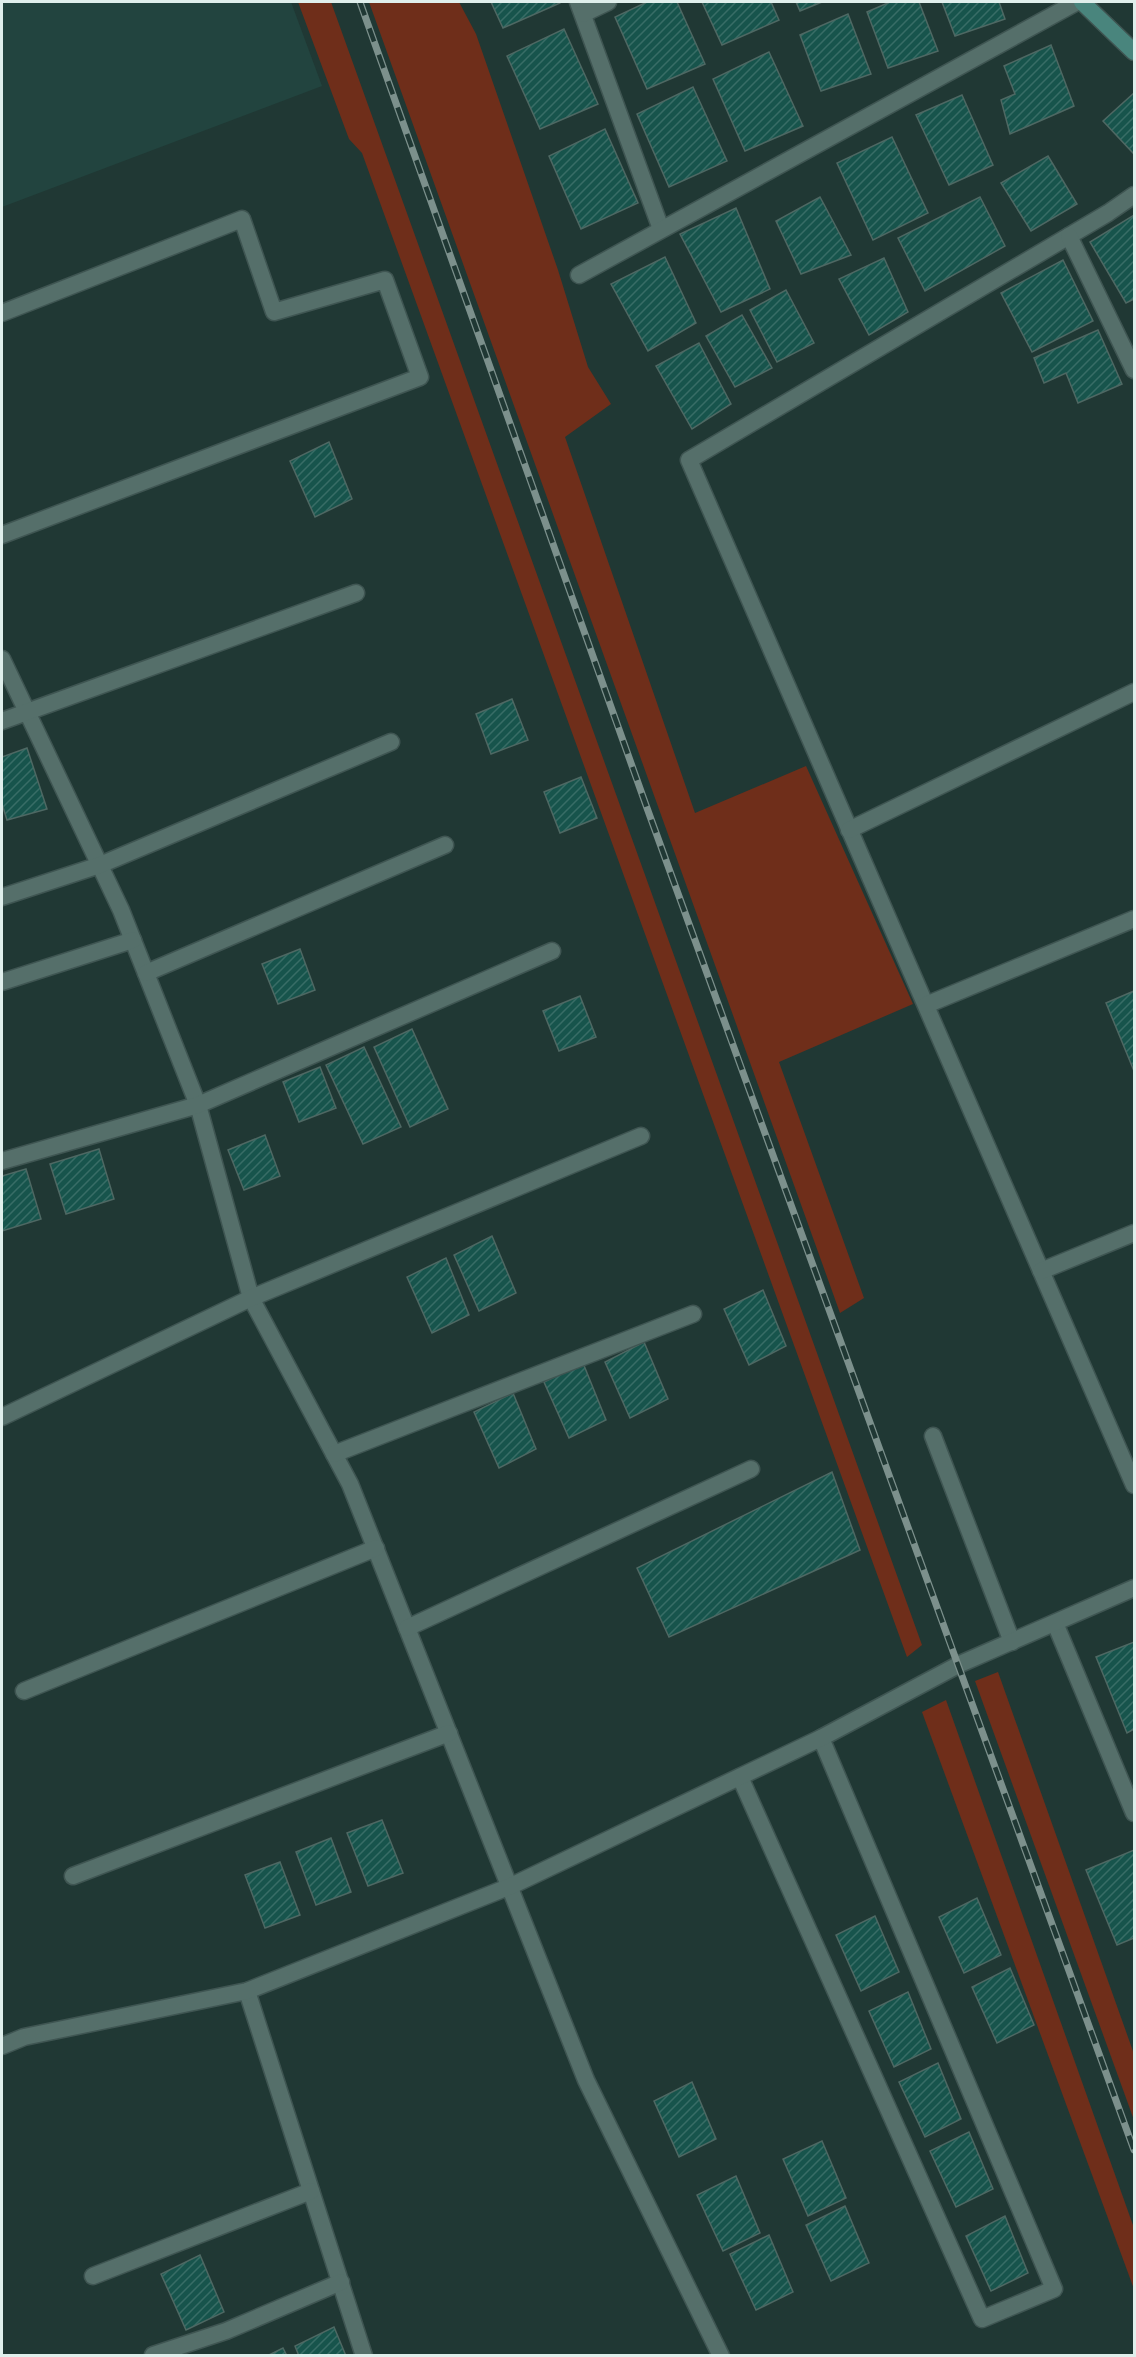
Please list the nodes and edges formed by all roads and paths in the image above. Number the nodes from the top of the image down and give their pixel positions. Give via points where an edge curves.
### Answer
1 (608, 2) edge
2 (1077, 2) edge
3 (1082, 2) edge
4 (580, 8) edge
5 (1134, 52) edge
6 (1134, 195) edge
7 (661, 229) junction
8 (1070, 236) junction
9 (579, 274) dead end
10 (2, 313) edge
11 (1134, 370) edge
12 (2, 535) edge
13 (356, 593) dead end
14 (2, 659) edge
15 (1134, 692) edge
16 (27, 713) junction
17 (2, 721) edge
18 (391, 742) dead end
19 (849, 830) junction
20 (445, 845) dead end
21 (100, 865) junction
22 (2, 897) edge
23 (1134, 919) edge
24 (133, 940) junction
25 (552, 951) dead end
26 (146, 973) junction
27 (2, 982) edge
28 (926, 1005) junction
29 (198, 1105) junction
30 (640, 1136) dead end
31 (2, 1161) edge
32 (1134, 1233) edge
33 (1041, 1271) junction
34 (251, 1298) junction
35 (693, 1314) dead end
36 (2, 1416) edge
37 (933, 1436) dead end
38 (334, 1454) junction
39 (751, 1469) dead end
40 (1134, 1485) edge
41 (376, 1548) junction
42 (1134, 1588) edge
43 (1055, 1623) junction
44 (407, 1628) junction
45 (1012, 1642) junction
46 (24, 1691) dead end
47 (449, 1733) junction
48 (821, 1738) junction
49 (740, 1777) junction
50 (1134, 1813) edge
51 (73, 1876) dead end
52 (511, 1886) junction
53 (247, 1991) junction
54 (2, 2046) edge
55 (311, 2191) junction
56 (93, 2276) dead end
57 (341, 2282) junction
58 (153, 2355) edge
59 (364, 2355) edge
60 (721, 2355) edge

1 - 4 street
2 - 7 street
3 - 5 main road
4 - 7 street
6 - 8 street
7 - 9 street
8 - 11 street
8 - 19 street via 689,460
10 - 12 street via 242,219 274,312 385,280 420,377
13 - 16 street
14 - 16 street
15 - 19 street
16 - 17 street
16 - 21 street
18 - 21 street
19 - 28 street
20 - 26 street
21 - 22 street
21 - 24 street
23 - 28 street
24 - 26 street
24 - 27 street
25 - 29 street
26 - 29 street
28 - 33 street
29 - 31 street
29 - 34 street
30 - 34 street
32 - 33 street
33 - 40 street
34 - 36 street
34 - 38 street
35 - 38 street
37 - 45 street
38 - 41 street
39 - 44 street
41 - 44 street
41 - 46 street
42 - 43 street
43 - 45 street
43 - 50 street
44 - 47 street
45 - 48 street via 960,1664
47 - 51 street
47 - 52 street
48 - 49 street
48 - 49 street via 1054,2289 982,2319
49 - 52 street
52 - 53 street
52 - 60 street via 586,2080
53 - 54 street via 24,2037
53 - 55 street
55 - 56 street
55 - 57 street
57 - 58 street via 226,2331
57 - 59 street

